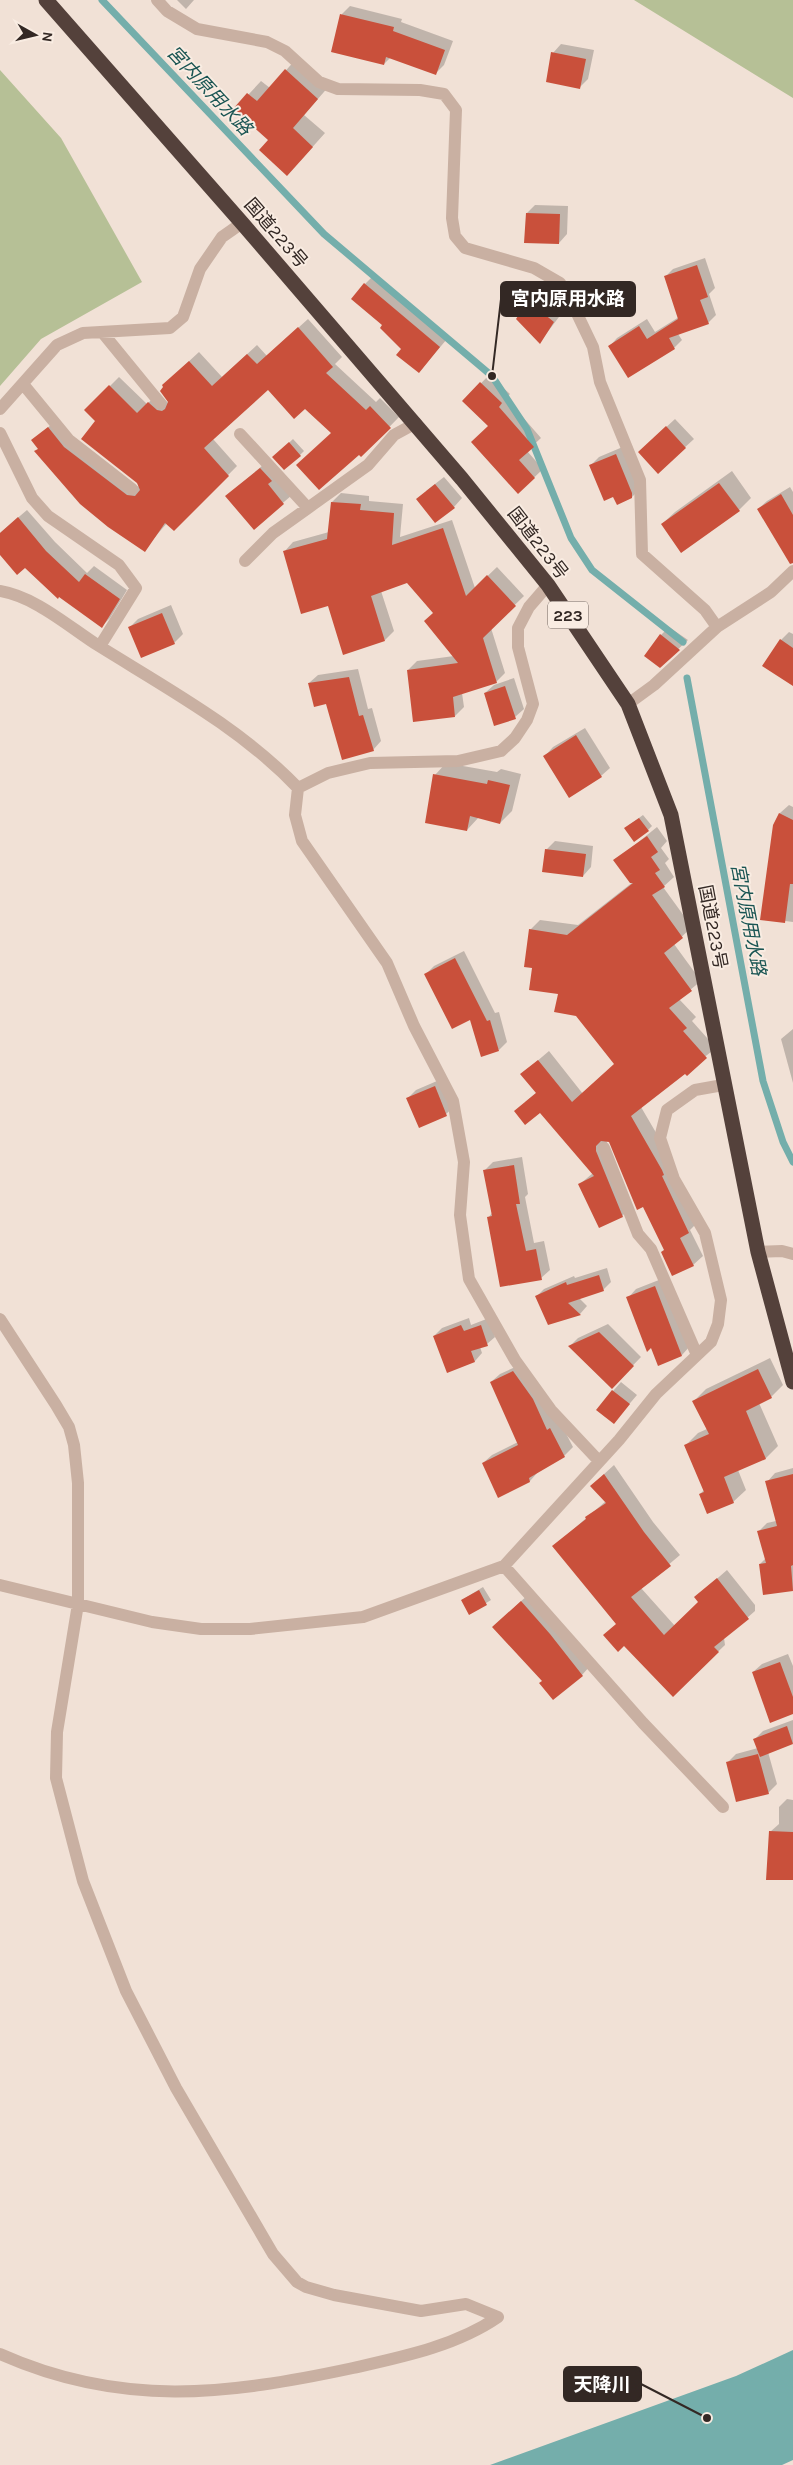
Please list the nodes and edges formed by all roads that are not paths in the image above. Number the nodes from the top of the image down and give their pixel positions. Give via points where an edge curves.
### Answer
1 (46, 0) edge
2 (157, 0) edge
3 (242, 223) junction
4 (102, 332) junction
5 (23, 384) junction
6 (160, 403) dead end
7 (0, 409) edge
8 (416, 423) junction
9 (0, 433) edge
10 (240, 434) dead end
11 (132, 489) dead end
12 (308, 508) junction
13 (245, 561) dead end
14 (793, 571) edge
15 (548, 585) junction
16 (0, 591) edge
17 (717, 627) junction
18 (100, 646) junction
19 (628, 704) junction
20 (298, 788) junction
21 (723, 1085) junction
22 (604, 1148) dead end
23 (758, 1252) junction
24 (793, 1254) edge
25 (0, 1319) edge
26 (697, 1355) junction
27 (793, 1382) edge
28 (598, 1460) junction
29 (504, 1566) junction
30 (0, 1585) edge
31 (78, 1604) junction
32 (723, 1807) dead end
33 (0, 2354) edge

1 - 3 highway, 国道223号 / 223
2 - 17 street via 167,11 197,29 267,42 285,51 319,82 338,89 420,90 444,94 456,110 452,218 455,236 465,248 534,268 560,283 593,347 600,382 640,480 642,554 705,610
3 - 4 street via 222,237 200,269 183,317 170,328
3 - 8 highway, 国道223号 / 223
4 - 5 street via 83,333 57,345
4 - 6 street
5 - 7 street
5 - 11 street via 69,440
8 - 12 street via 394,435 368,465
8 - 15 highway, 国道223号 / 223
9 - 18 street via 32,498 48,516 119,565 136,588
10 - 12 street
12 - 13 street via 273,533
14 - 17 street via 771,592
15 - 19 highway, 国道223号 / 223
15 - 20 street via 529,607 518,628 518,647 533,704 515,738 501,751 458,761 370,763 328,773
16 - 18 street via 13,593 52,614
17 - 19 street via 654,685
18 - 20 street via 252,745
19 - 21 highway, 国道223号 / 223 via 671,815
20 - 28 street via 295,815 302,841 386,963 453,1101 464,1162 460,1215 469,1279 516,1360 546,1403
21 - 23 highway, 国道223号 / 223
21 - 26 street via 695,1090 666,1110 660,1138 674,1179 705,1233 721,1300 718,1324 711,1342
22 - 26 street via 638,1234 651,1249
23 - 24 street
23 - 27 highway, 国道223号 / 223
25 - 31 street via 56,1404 69,1427 74,1445 78,1483
26 - 28 street via 656,1394 619,1440
28 - 29 street
29 - 31 street via 363,1617 282,1627 201,1629 152,1622
29 - 32 street via 643,1723
30 - 31 street
31 - 33 street via 57,1732 55,1764 58,1790 83,1882 126,1991 176,2088 273,2254 297,2282 315,2290 421,2311 466,2304 498,2317 467,2335 416,2353 292,2381 214,2391 155,2392 108,2387 61,2376

